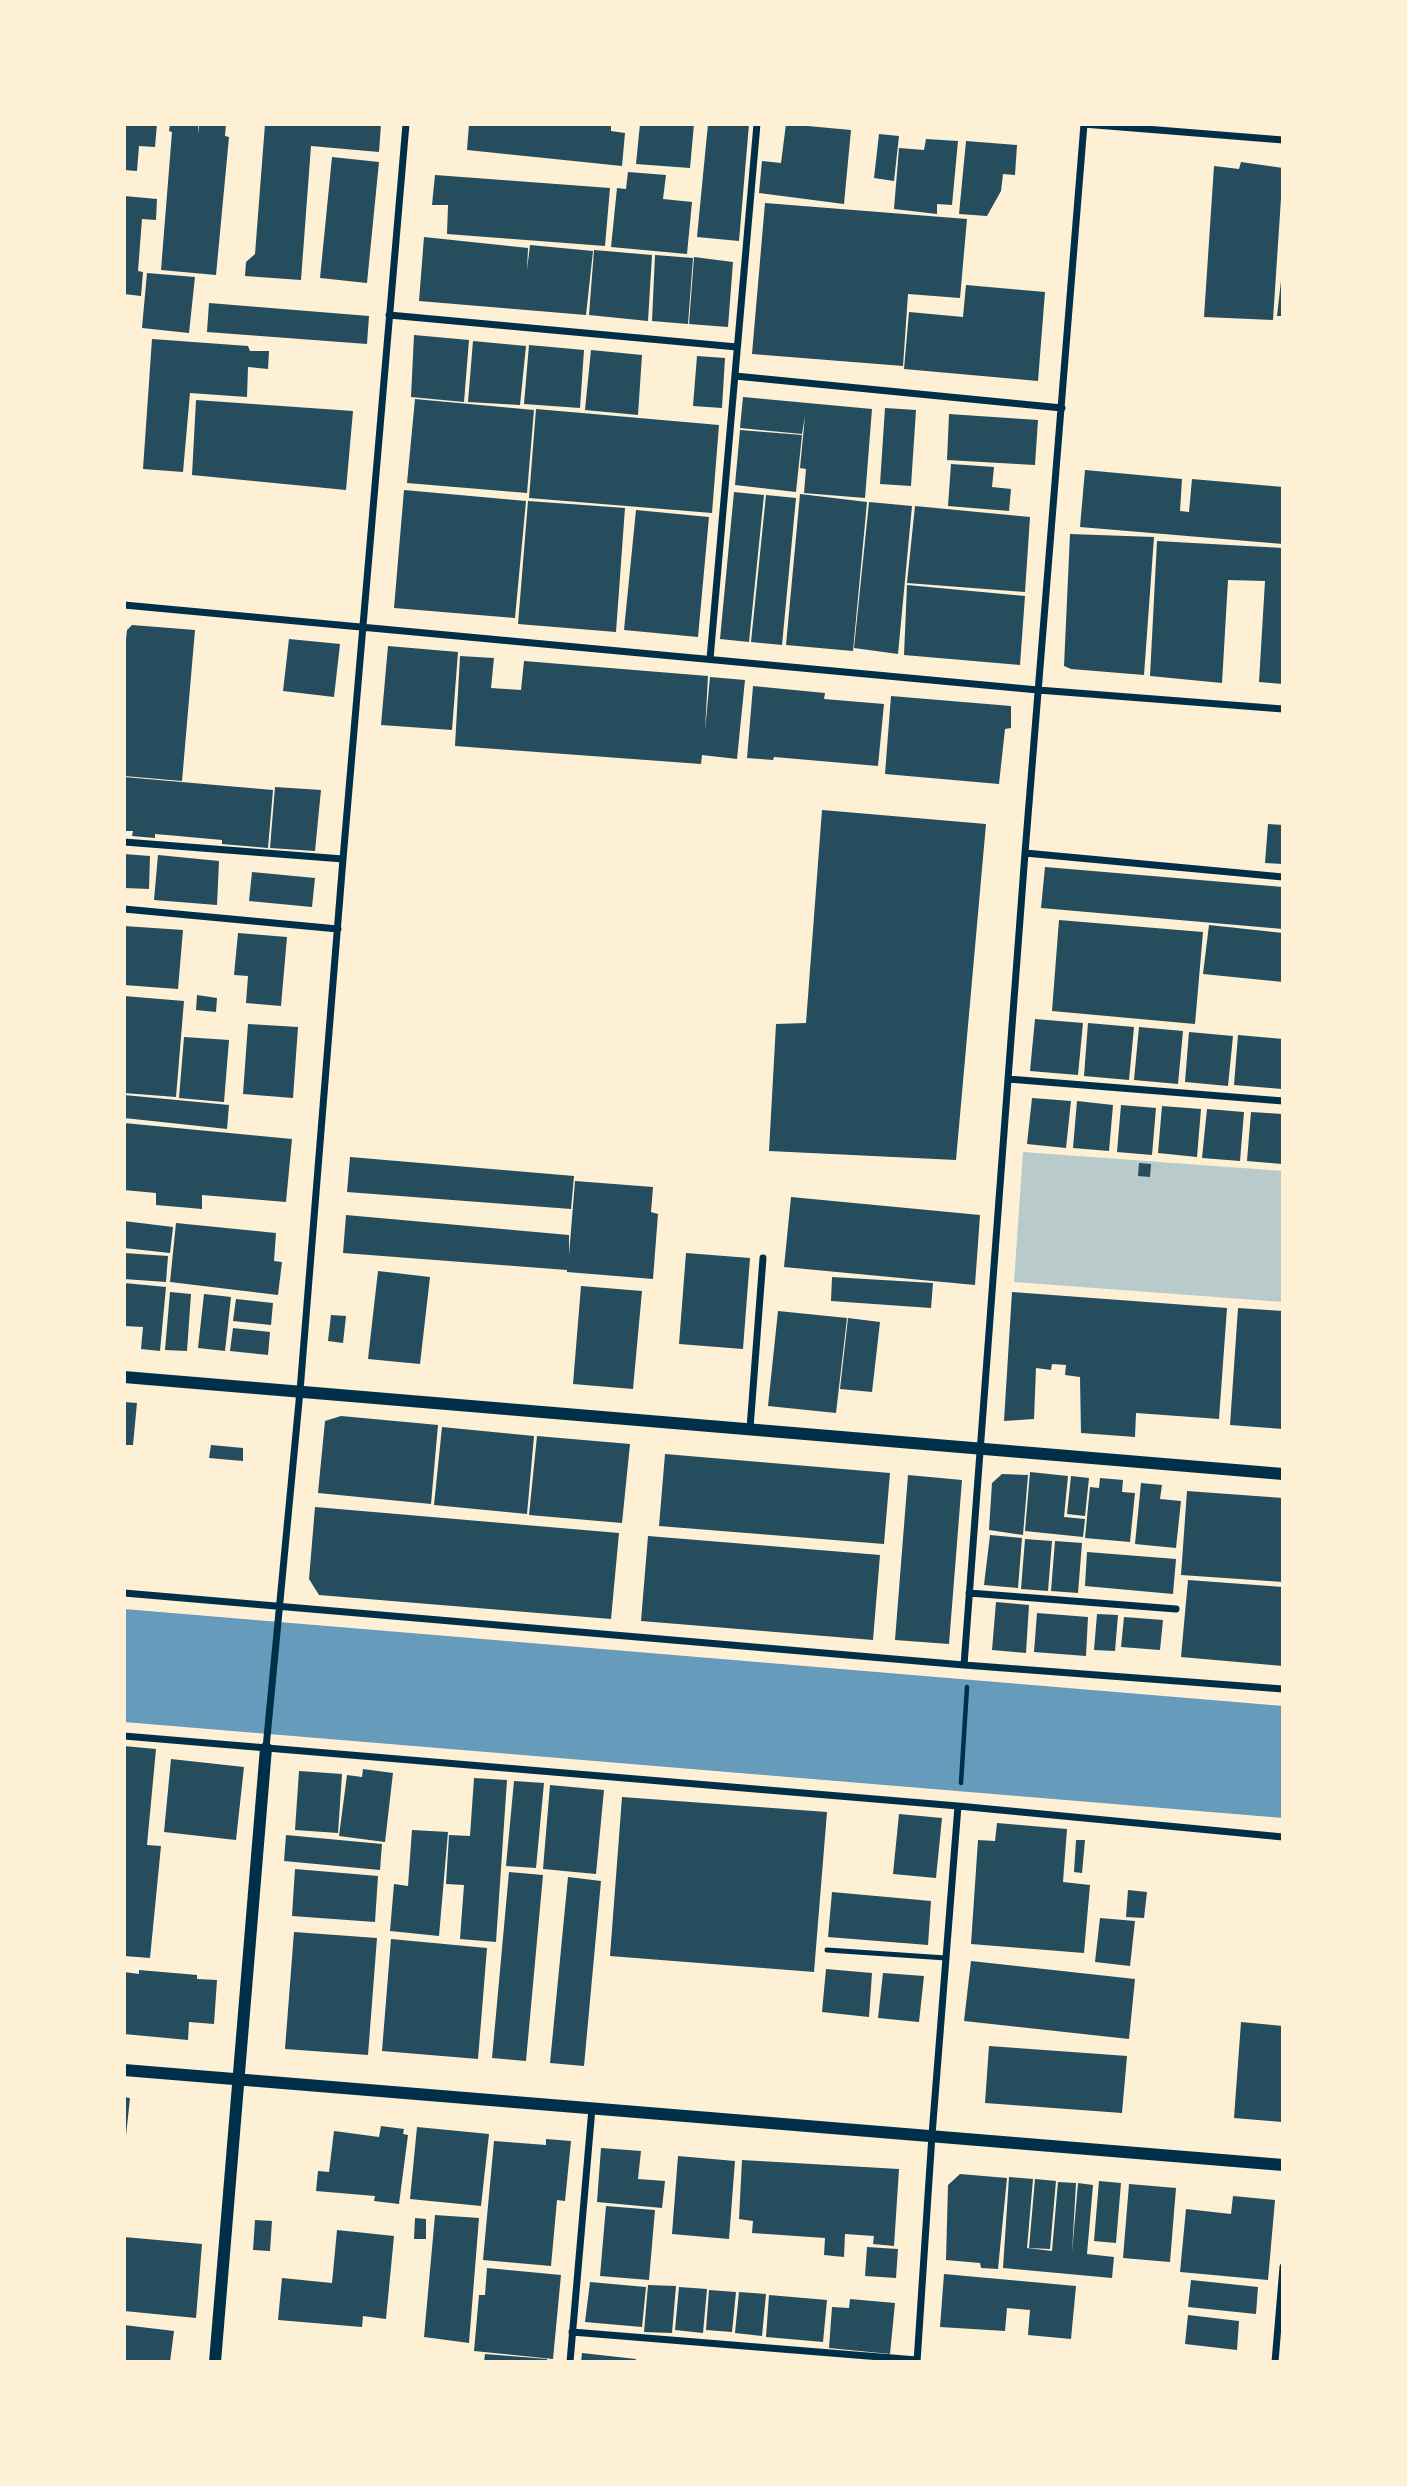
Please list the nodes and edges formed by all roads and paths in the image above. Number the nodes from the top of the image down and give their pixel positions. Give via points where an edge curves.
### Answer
1 (406, 124) edge
2 (757, 124) edge
3 (1084, 124) edge
4 (1283, 140) edge
5 (389, 314) junction
6 (737, 347) junction
7 (735, 376) junction
8 (1062, 408) junction
9 (124, 605) edge
10 (362, 627) junction
11 (710, 659) junction
12 (1038, 690) junction
13 (1283, 709) edge
14 (124, 842) edge
15 (1025, 853) junction
16 (343, 859) junction
17 (1283, 877) edge
18 (124, 909) edge
19 (338, 929) junction
20 (1008, 1079) junction
21 (1283, 1101) edge
22 (763, 1258) dead end
23 (124, 1377) edge
24 (300, 1391) junction
25 (750, 1428) junction
26 (981, 1447) junction
27 (1283, 1474) edge
28 (124, 1593) edge
29 (969, 1593) junction
30 (281, 1605) junction
31 (1176, 1609) dead end
32 (964, 1665) junction
33 (968, 1685) dead end
34 (1283, 1689) edge
35 (124, 1736) edge
36 (266, 1748) junction
37 (961, 1788) dead end
38 (958, 1806) junction
39 (1283, 1837) edge
40 (827, 1950) dead end
41 (946, 1958) junction
42 (124, 2070) edge
43 (240, 2079) junction
44 (592, 2108) junction
45 (932, 2135) junction
46 (1283, 2165) edge
47 (1283, 2267) edge
48 (572, 2332) junction
49 (917, 2361) edge
50 (215, 2362) edge
51 (569, 2362) edge
52 (1275, 2362) edge

1 - 5 street
2 - 6 street
3 - 4 street
3 - 8 street
5 - 6 street
5 - 10 street
6 - 7 street
7 - 8 street
7 - 11 street
8 - 12 street
9 - 10 street
10 - 11 street
10 - 16 street
11 - 12 street
12 - 13 street
12 - 15 street
14 - 16 street
15 - 17 street
15 - 20 street
16 - 19 street
18 - 19 street
19 - 24 street
20 - 21 street
20 - 26 street
22 - 25 street
23 - 24 street
24 - 25 street
24 - 30 street
25 - 26 street
26 - 27 street
26 - 29 street
28 - 30 street
29 - 31 street
29 - 32 street
30 - 32 street
30 - 36 street
32 - 34 street
33 - 37 path
35 - 36 street
36 - 38 street
36 - 43 street
38 - 39 street
38 - 41 street
40 - 41 lane
41 - 45 street
42 - 43 street
43 - 44 street
43 - 50 street
44 - 45 street
44 - 48 street
45 - 46 street
45 - 49 street
47 - 52 street
48 - 49 street
48 - 51 street

